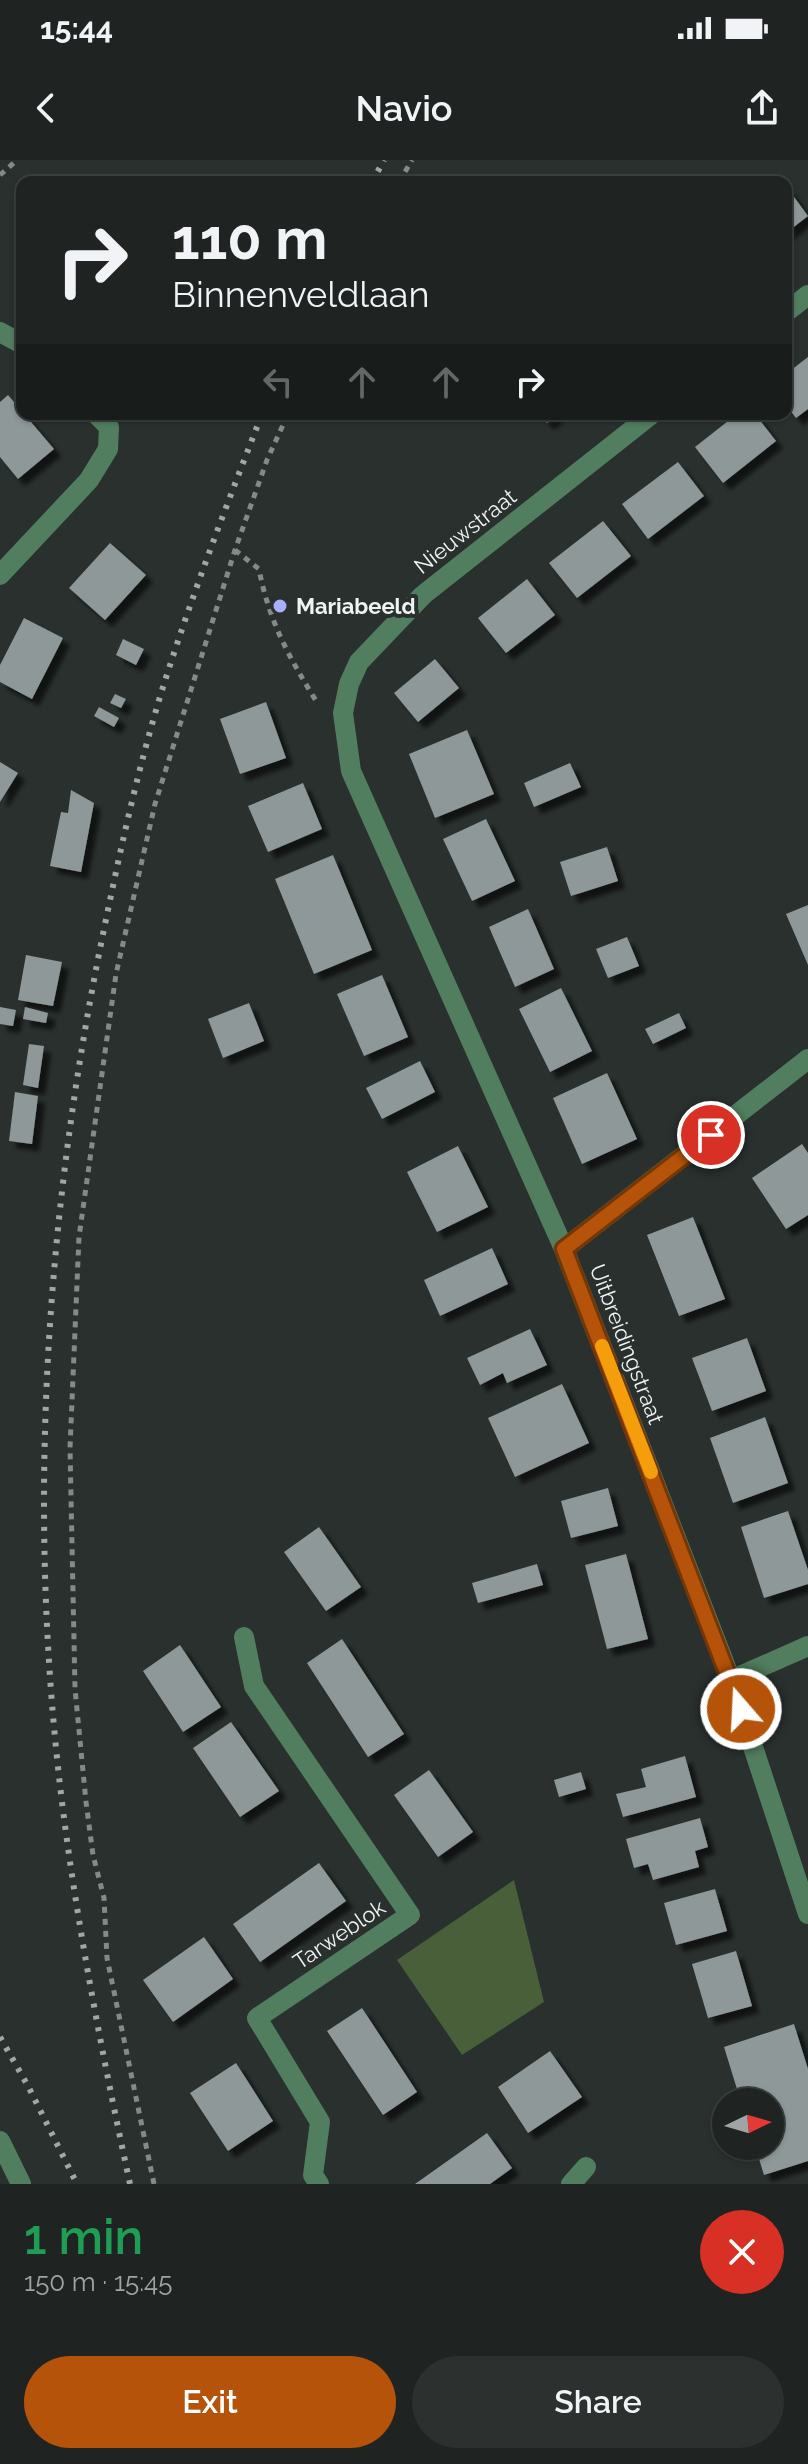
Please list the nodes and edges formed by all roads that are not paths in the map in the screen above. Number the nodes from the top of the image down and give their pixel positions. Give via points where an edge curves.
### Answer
1 (808, 295) edge
2 (792, 307) edge
3 (102, 420) edge
4 (644, 420) edge
5 (0, 575) edge
6 (343, 713) joint
7 (808, 1059) edge
8 (564, 1249) junction
9 (244, 1637) dead end
10 (808, 1646) edge
11 (731, 1680) junction
12 (808, 1914) edge
13 (0, 2141) edge
14 (586, 2167) dead end
15 (21, 2184) edge
16 (319, 2184) edge
17 (571, 2184) edge

1 - 2 street
3 - 5 street via 109,427 108,449 89,480
4 - 6 street, Nieuwstraat via 423,595 359,662
6 - 8 street, Uitbreidingstraat via 351,771
7 - 8 street
8 - 11 street, Uitbreidingstraat
9 - 16 street, Tarweblok via 254,1686 410,1915 257,2018 320,2122 313,2175
10 - 11 street
11 - 12 street, Uitbreidingstraat
13 - 15 street
14 - 17 street

